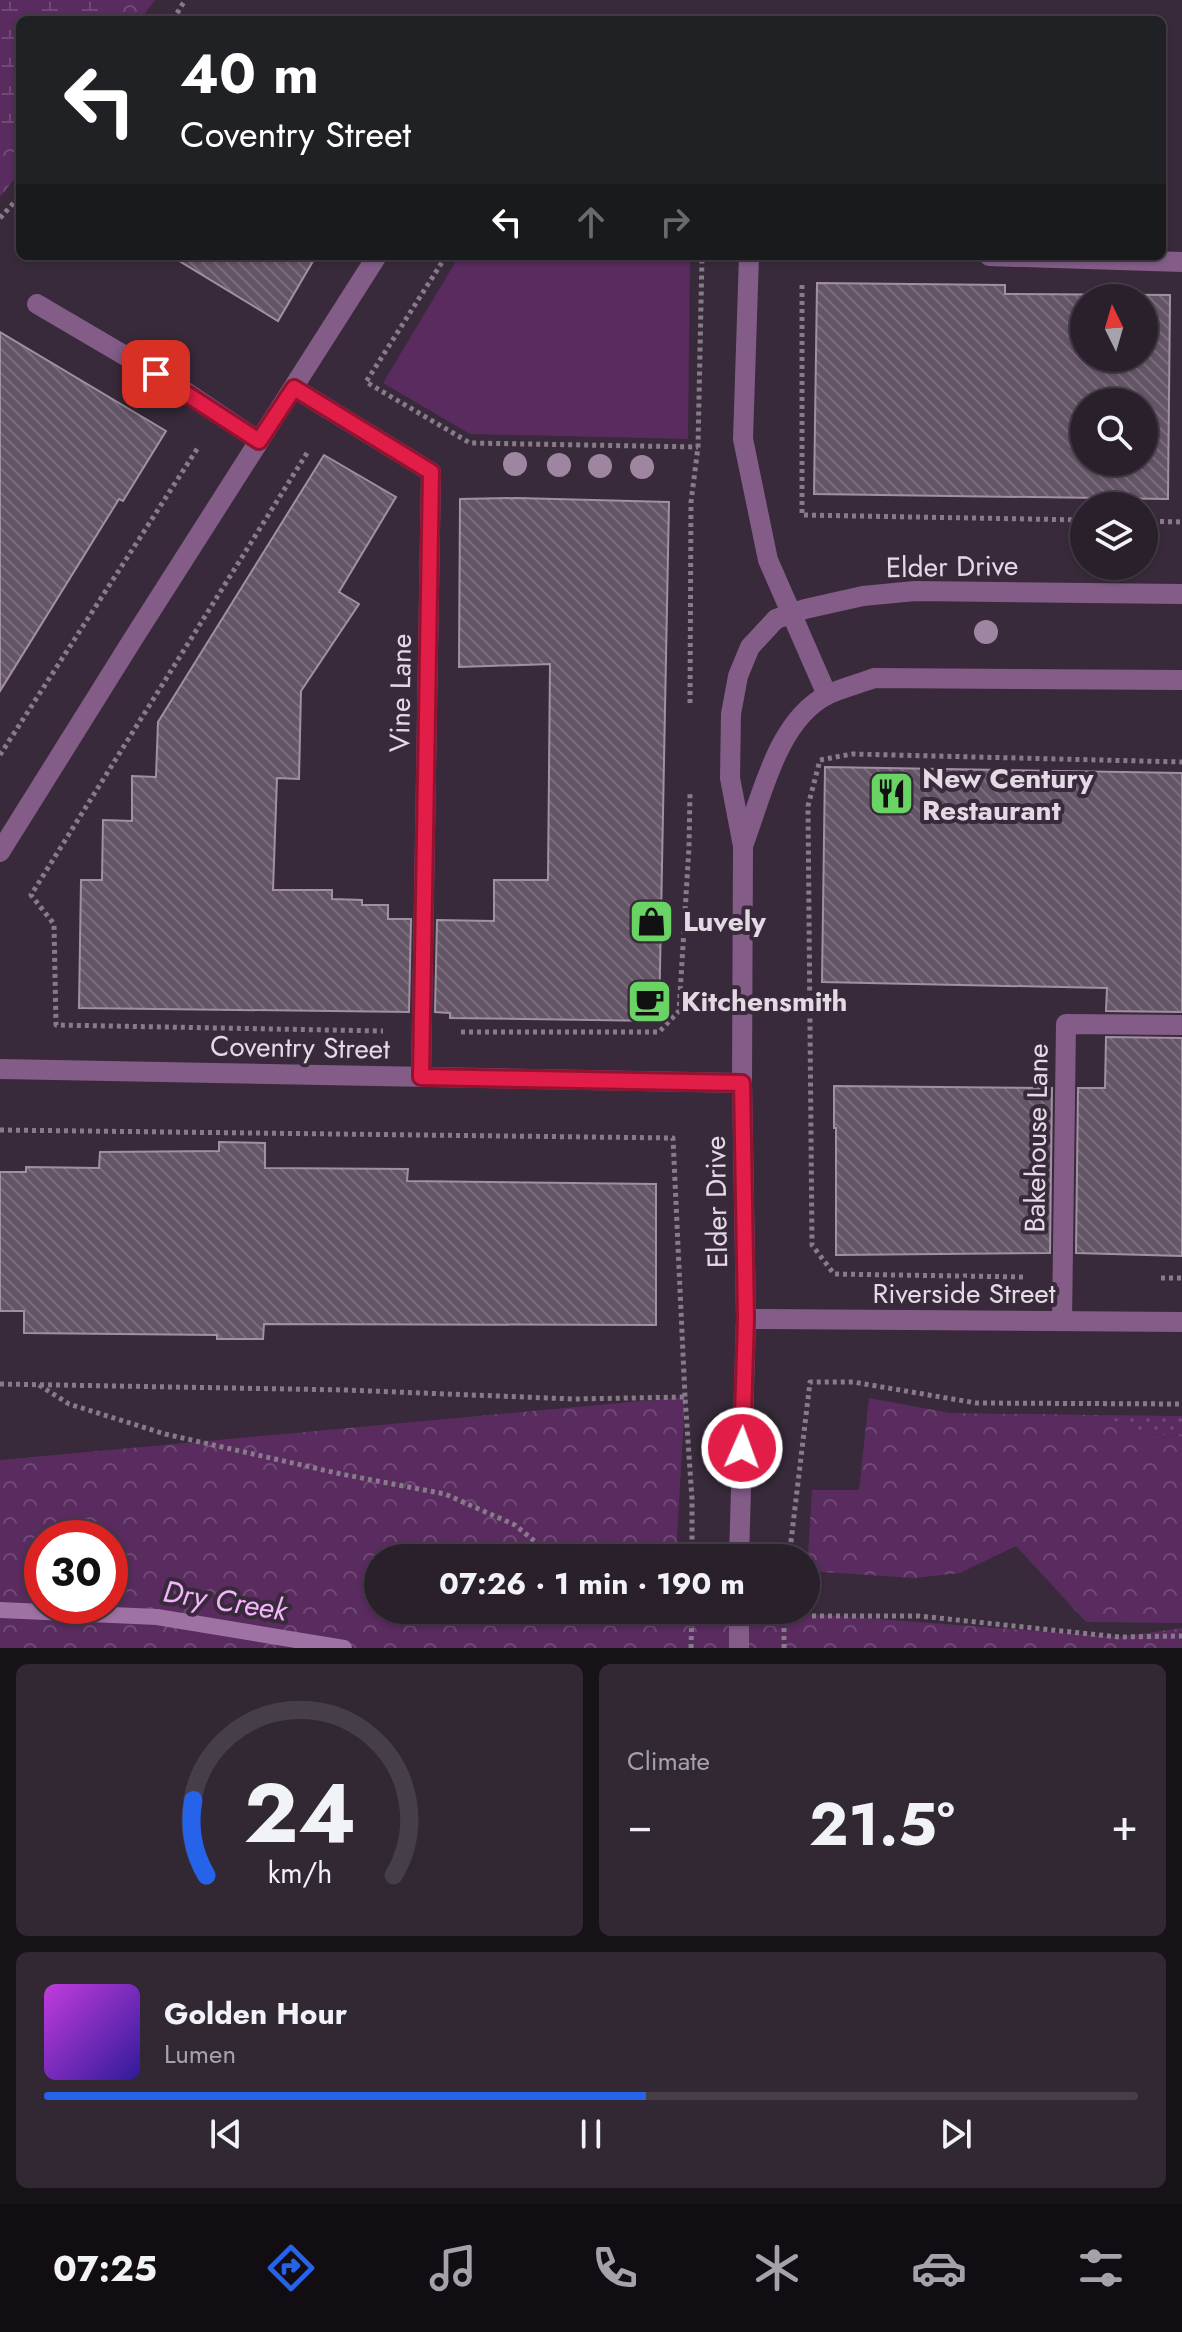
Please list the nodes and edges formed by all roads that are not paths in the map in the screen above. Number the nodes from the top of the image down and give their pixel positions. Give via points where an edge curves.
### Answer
1 (374, 260) edge
2 (749, 260) edge
3 (1118, 260) edge
4 (1182, 262) edge
5 (37, 304) dead end
6 (294, 388) junction
7 (259, 441) junction
8 (1182, 594) edge
9 (790, 614) junction
10 (1182, 680) edge
11 (827, 695) junction
12 (743, 846) junction
13 (0, 852) edge
14 (1182, 1025) edge
15 (0, 1069) edge
16 (421, 1077) junction
17 (742, 1083) junction
18 (746, 1319) junction
19 (1062, 1321) junction
20 (1182, 1322) edge
21 (739, 1544) edge
22 (739, 1624) edge
23 (739, 1648) edge

1 - 6 street
2 - 9 street via 743,439 768,560
3 - 4 street
5 - 7 street
6 - 7 street
6 - 16 street, Vine Lane via 431,472
7 - 13 street
8 - 9 street, Elder Drive via 915,591 863,596
9 - 11 street
9 - 12 street, Elder Drive via 776,619 750,647 738,676 731,714 730,778
10 - 11 street, Elder Drive via 874,678
11 - 12 street, Elder Drive via 802,712 784,736
12 - 17 street, Elder Drive
14 - 19 street, Bakehouse Lane via 1066,1024
15 - 16 street, Coventry Street
16 - 17 street, Coventry Street
17 - 18 street, Elder Drive
18 - 19 street, Riverside Street
18 - 21 street, Elder Drive
19 - 20 street, Riverside Street
22 - 23 street, bridge

